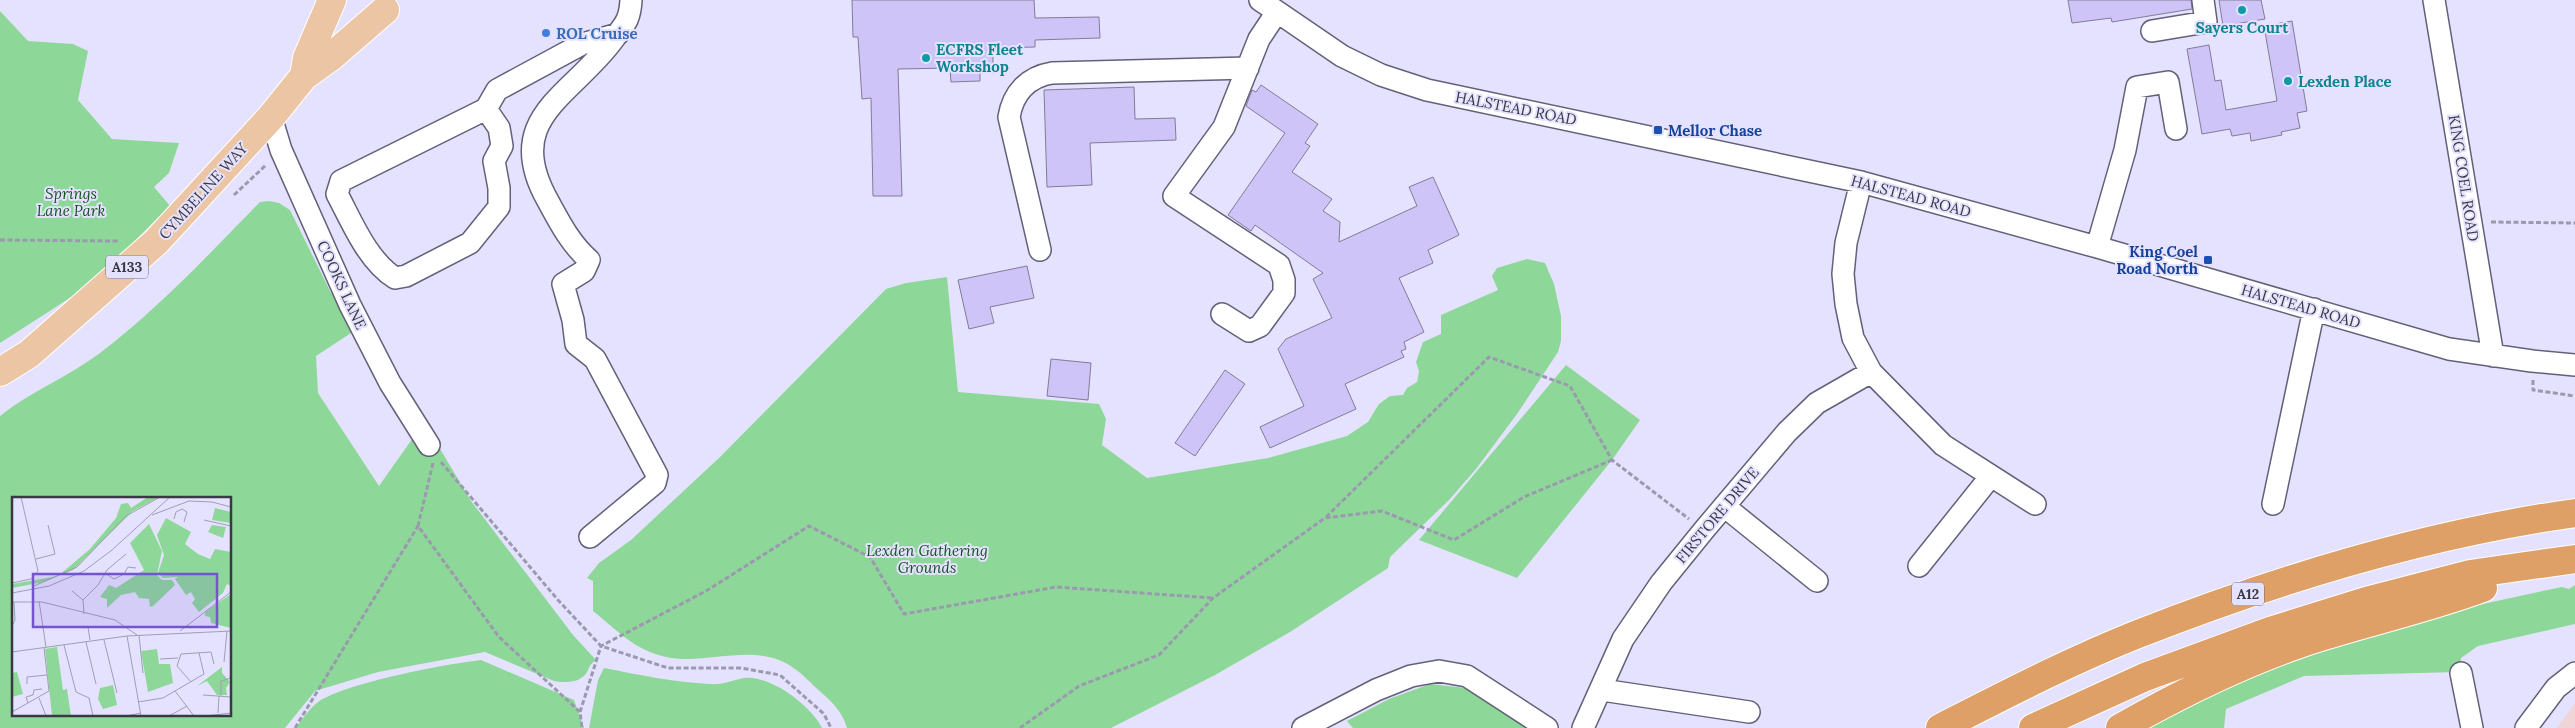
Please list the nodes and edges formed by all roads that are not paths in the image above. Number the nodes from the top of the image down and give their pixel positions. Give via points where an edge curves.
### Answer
1 (332, 0) edge
2 (342, 0) edge
3 (631, 0) edge
4 (2202, 0) edge
5 (2434, 0) edge
6 (393, 5) edge
7 (1269, 6) edge
8 (2152, 31) dead end
9 (618, 34) junction
10 (1248, 68) junction
11 (304, 76) junction
12 (486, 109) junction
13 (271, 117) junction
14 (2176, 129) dead end
15 (1861, 182) junction
16 (2097, 246) junction
17 (1040, 250) dead end
18 (2314, 309) junction
19 (1222, 314) dead end
20 (2493, 356) junction
21 (2575, 365) edge
22 (0, 372) edge
23 (1871, 372) junction
24 (430, 445) dead end
25 (1991, 476) junction
26 (2035, 504) dead end
27 (2273, 504) dead end
28 (1724, 506) junction
29 (2575, 513) edge
30 (590, 537) dead end
31 (2566, 560) edge
32 (1919, 566) dead end
33 (1817, 581) dead end
34 (2461, 673) dead end
35 (2575, 673) edge
36 (1602, 690) junction
37 (1749, 712) dead end
38 (1303, 728) edge
39 (1547, 728) edge
40 (1583, 728) edge
41 (1940, 728) edge
42 (2033, 728) edge
43 (2120, 728) edge
44 (2472, 728) edge
45 (2526, 728) edge

1 - 11 main road, CYMBELINE WAY / A133 via 307,58
2 - 6 main road via 359,10
3 - 9 street via 630,18
4 - 8 street via 2206,22
5 - 20 street, KING COEL ROAD
6 - 11 main road, CYMBELINE WAY / A133
7 - 10 street
7 - 15 street, HALSTEAD ROAD via 1342,56 1382,76 1427,90
9 - 12 street via 582,44 497,90
9 - 30 street via 553,103 538,124 532,154 536,180 573,246 589,260 584,271 564,284 576,344 595,358 657,475 655,483
10 - 17 street via 1052,74 1039,76 1027,83 1014,100 1009,117
10 - 19 street via 1224,127 1174,196 1279,265 1284,293 1260,326 1249,331
11 - 13 main road, CYMBELINE WAY / A133
12 - 12 street via 499,128 502,146 494,161 499,207 470,243 406,276 395,278 384,272 361,239 337,194 341,181
13 - 22 main road, CYMBELINE WAY / A133 via 156,242 29,354
13 - 24 street, COOKS LANE via 281,150 350,305 390,383
14 - 16 street via 2168,82 2137,87 2125,150
15 - 16 street, HALSTEAD ROAD
15 - 23 street via 1846,243 1843,274 1853,338
16 - 18 street, HALSTEAD ROAD
18 - 20 street, HALSTEAD ROAD via 2449,349
18 - 27 street
20 - 21 street, HALSTEAD ROAD
23 - 25 street via 1943,445
23 - 28 street, FIRSTORE DRIVE via 1817,403 1787,432
25 - 26 street
25 - 32 street
28 - 33 street
28 - 36 street, FIRSTORE DRIVE via 1660,583 1623,640
29 - 41 highway, A12 via 2444,537 2251,593 2137,635 2035,680
31 - 42 highway via 2470,574 2282,627 2145,677
31 - 43 highway via 2472,593 2301,644 2166,702
34 - 44 street
35 - 45 street via 2549,696
36 - 37 street
36 - 40 street, FIRSTORE DRIVE
38 - 39 street via 1376,690 1411,676 1440,671 1467,676

